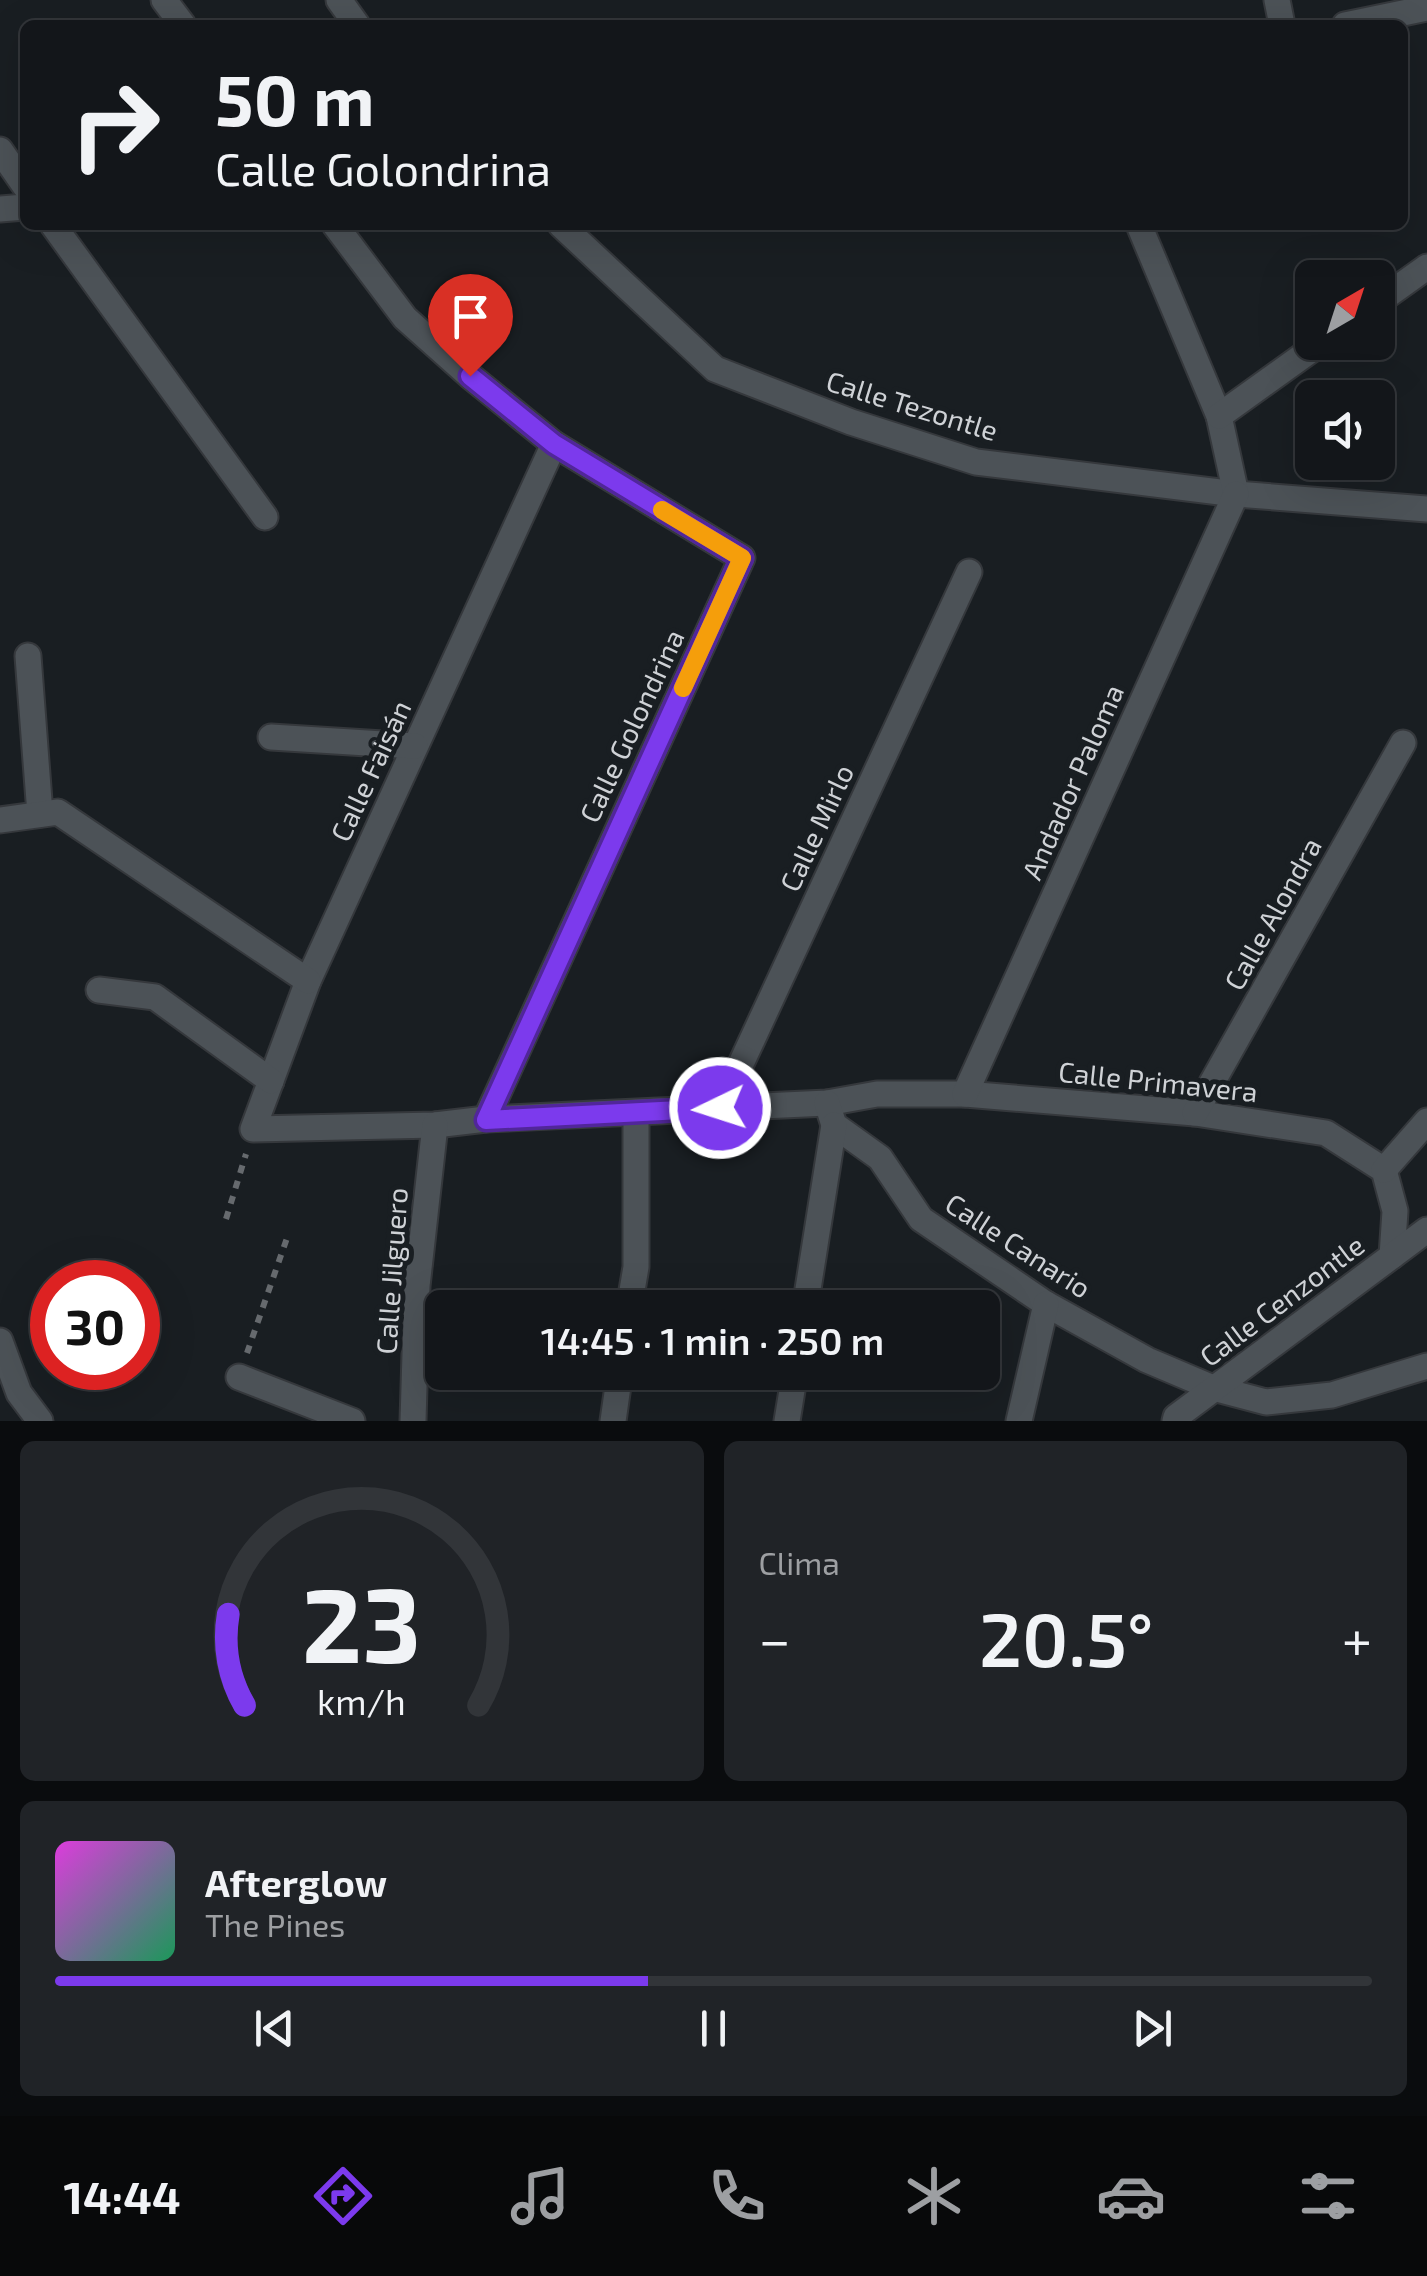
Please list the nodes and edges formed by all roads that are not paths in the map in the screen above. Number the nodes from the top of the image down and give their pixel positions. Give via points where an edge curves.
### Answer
1 (164, 0) edge
2 (338, 0) edge
3 (1427, 8) edge
4 (179, 20) edge
5 (353, 20) edge
6 (1369, 20) edge
7 (0, 150) edge
8 (20, 179) edge
9 (57, 230) edge
10 (339, 230) edge
11 (566, 230) edge
12 (1141, 230) edge
13 (1427, 267) edge
14 (1395, 290) edge
15 (1297, 360) edge
16 (1219, 416) junction
17 (554, 444) junction
18 (1236, 494) junction
19 (1427, 509) edge
20 (265, 517) dead end
21 (969, 572) dead end
22 (28, 656) dead end
23 (271, 737) dead end
24 (1404, 744) dead end
25 (415, 746) junction
26 (40, 814) junction
27 (0, 820) edge
28 (308, 981) junction
29 (99, 990) dead end
30 (271, 1081) junction
31 (965, 1094) junction
32 (720, 1108) junction
33 (1195, 1113) junction
34 (636, 1114) junction
35 (830, 1114) junction
36 (486, 1120) junction
37 (1427, 1121) edge
38 (435, 1126) junction
39 (1384, 1170) junction
40 (1427, 1230) edge
41 (1392, 1256) junction
42 (633, 1290) edge
43 (807, 1290) edge
44 (1046, 1304) junction
45 (0, 1341) edge
46 (1427, 1366) edge
47 (238, 1377) road end
48 (1213, 1388) junction
49 (617, 1390) edge
50 (792, 1390) edge
51 (40, 1421) edge
52 (352, 1421) edge
53 (413, 1421) edge
54 (612, 1421) edge
55 (788, 1421) edge
56 (1019, 1421) edge
57 (1175, 1421) edge

1 - 4 street
2 - 5 street
3 - 6 street
7 - 8 street
9 - 20 street
10 - 17 street via 405,318
11 - 18 street, Calle Tezontle via 715,370 976,462
12 - 16 street
13 - 14 street
15 - 16 street
16 - 18 street
17 - 25 street, Calle Faisán
17 - 36 street, Calle Golondrina via 742,558
18 - 19 street, Calle Tezontle
18 - 31 street, Andador Paloma
21 - 32 street, Calle Mirlo
22 - 26 street
23 - 25 street
24 - 33 street, Calle Alondra
25 - 28 street, Calle Faisán
26 - 27 street
26 - 28 street via 58,812
28 - 30 street, Calle Faisán
29 - 30 street via 155,997
30 - 38 street, Calle Faisán via 253,1128
31 - 33 street, Calle Primavera
31 - 35 street, Calle Primavera via 877,1094
32 - 34 street
32 - 35 street
33 - 39 street, Calle Primavera via 1326,1133
34 - 36 street
34 - 42 street
35 - 43 street
35 - 44 street, Calle Canario via 880,1158 921,1220
36 - 38 street
37 - 39 street
38 - 53 street, Calle Jilguero via 417,1286
39 - 41 street via 1395,1212
40 - 41 street, Calle Cenzontle
41 - 48 street, Calle Cenzontle
44 - 48 street, Calle Canario
44 - 56 street
45 - 51 street via 19,1393
46 - 48 street, Calle Canario via 1332,1394 1266,1402
47 - 52 street
48 - 57 street, Calle Cenzontle
49 - 54 street
50 - 55 street

